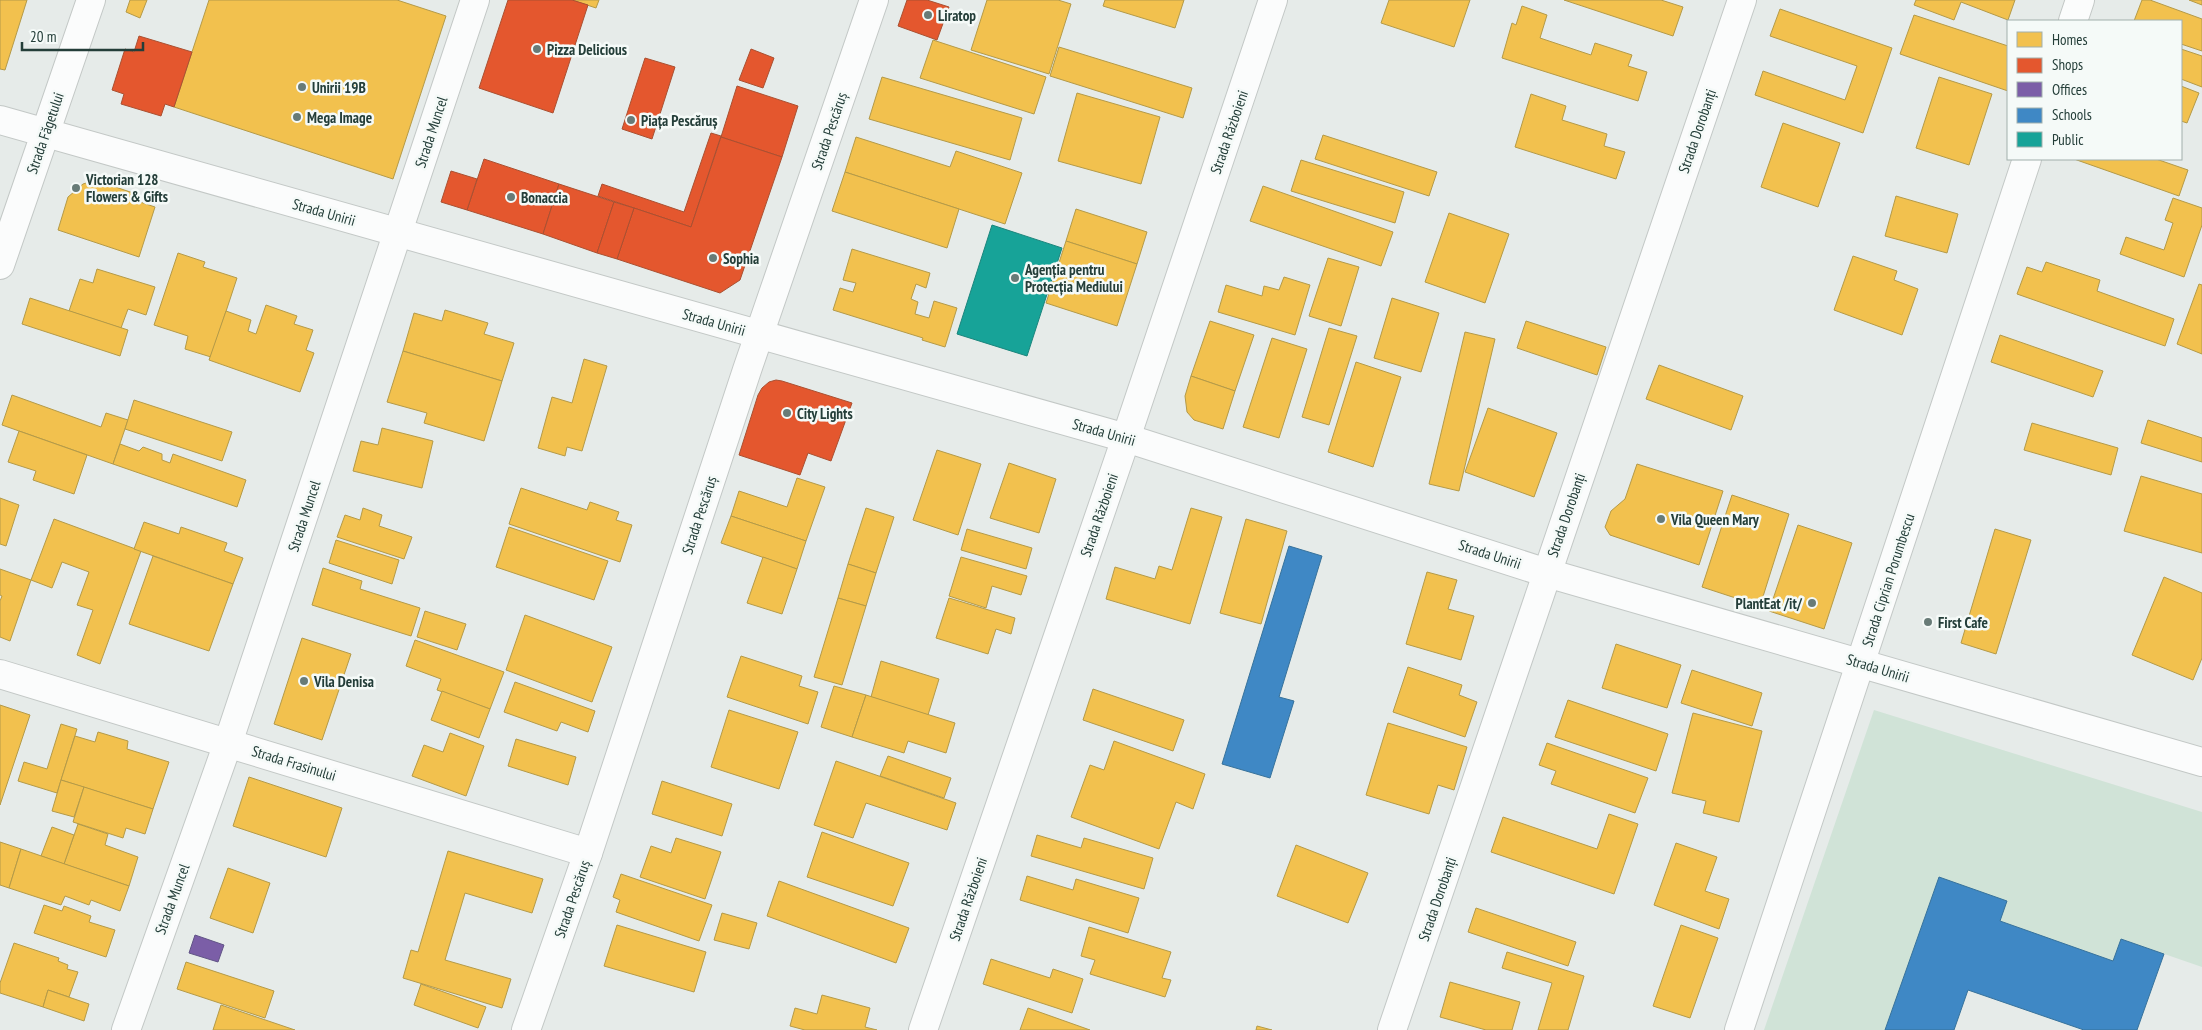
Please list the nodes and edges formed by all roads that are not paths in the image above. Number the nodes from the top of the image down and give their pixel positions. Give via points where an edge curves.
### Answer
1 (91, 0) edge
2 (475, 0) edge
3 (874, 0) edge
4 (1273, 0) edge
5 (1742, 0) edge
6 (2080, 0) edge
7 (2073, 20) edge
8 (0, 120) edge
9 (45, 134) junction
10 (2028, 160) edge
11 (398, 232) junction
12 (0, 265) edge
13 (759, 335) junction
14 (1126, 438) junction
15 (1547, 573) junction
16 (1861, 662) junction
17 (0, 674) edge
18 (228, 743) junction
19 (2202, 762) edge
20 (588, 853) junction
21 (126, 1030) edge
22 (526, 1030) edge
23 (924, 1030) edge
24 (1392, 1030) edge
25 (1739, 1030) edge

1 - 9 street, Strada Făgetului
2 - 11 street, Strada Muncel
3 - 13 street, Strada Pescăruș
4 - 14 street, Strada Războieni
5 - 15 street, Strada Dorobanți
6 - 7 street
8 - 9 street, Strada Unirii
9 - 11 street, Strada Unirii
9 - 12 street, Strada Făgetului
10 - 16 street, Strada Ciprian Porumbescu
11 - 13 street, Strada Unirii
11 - 18 street, Strada Muncel
13 - 14 street, Strada Unirii
13 - 20 street, Strada Pescăruș
14 - 15 street, Strada Unirii
14 - 23 street, Strada Războieni
15 - 16 street, Strada Unirii
15 - 24 street, Strada Dorobanți
16 - 19 street, Strada Unirii
16 - 25 street, Strada Ciprian Porumbescu
17 - 18 street, Strada Frasinului
18 - 20 street, Strada Frasinului
18 - 21 street, Strada Muncel
20 - 22 street, Strada Pescăruș

